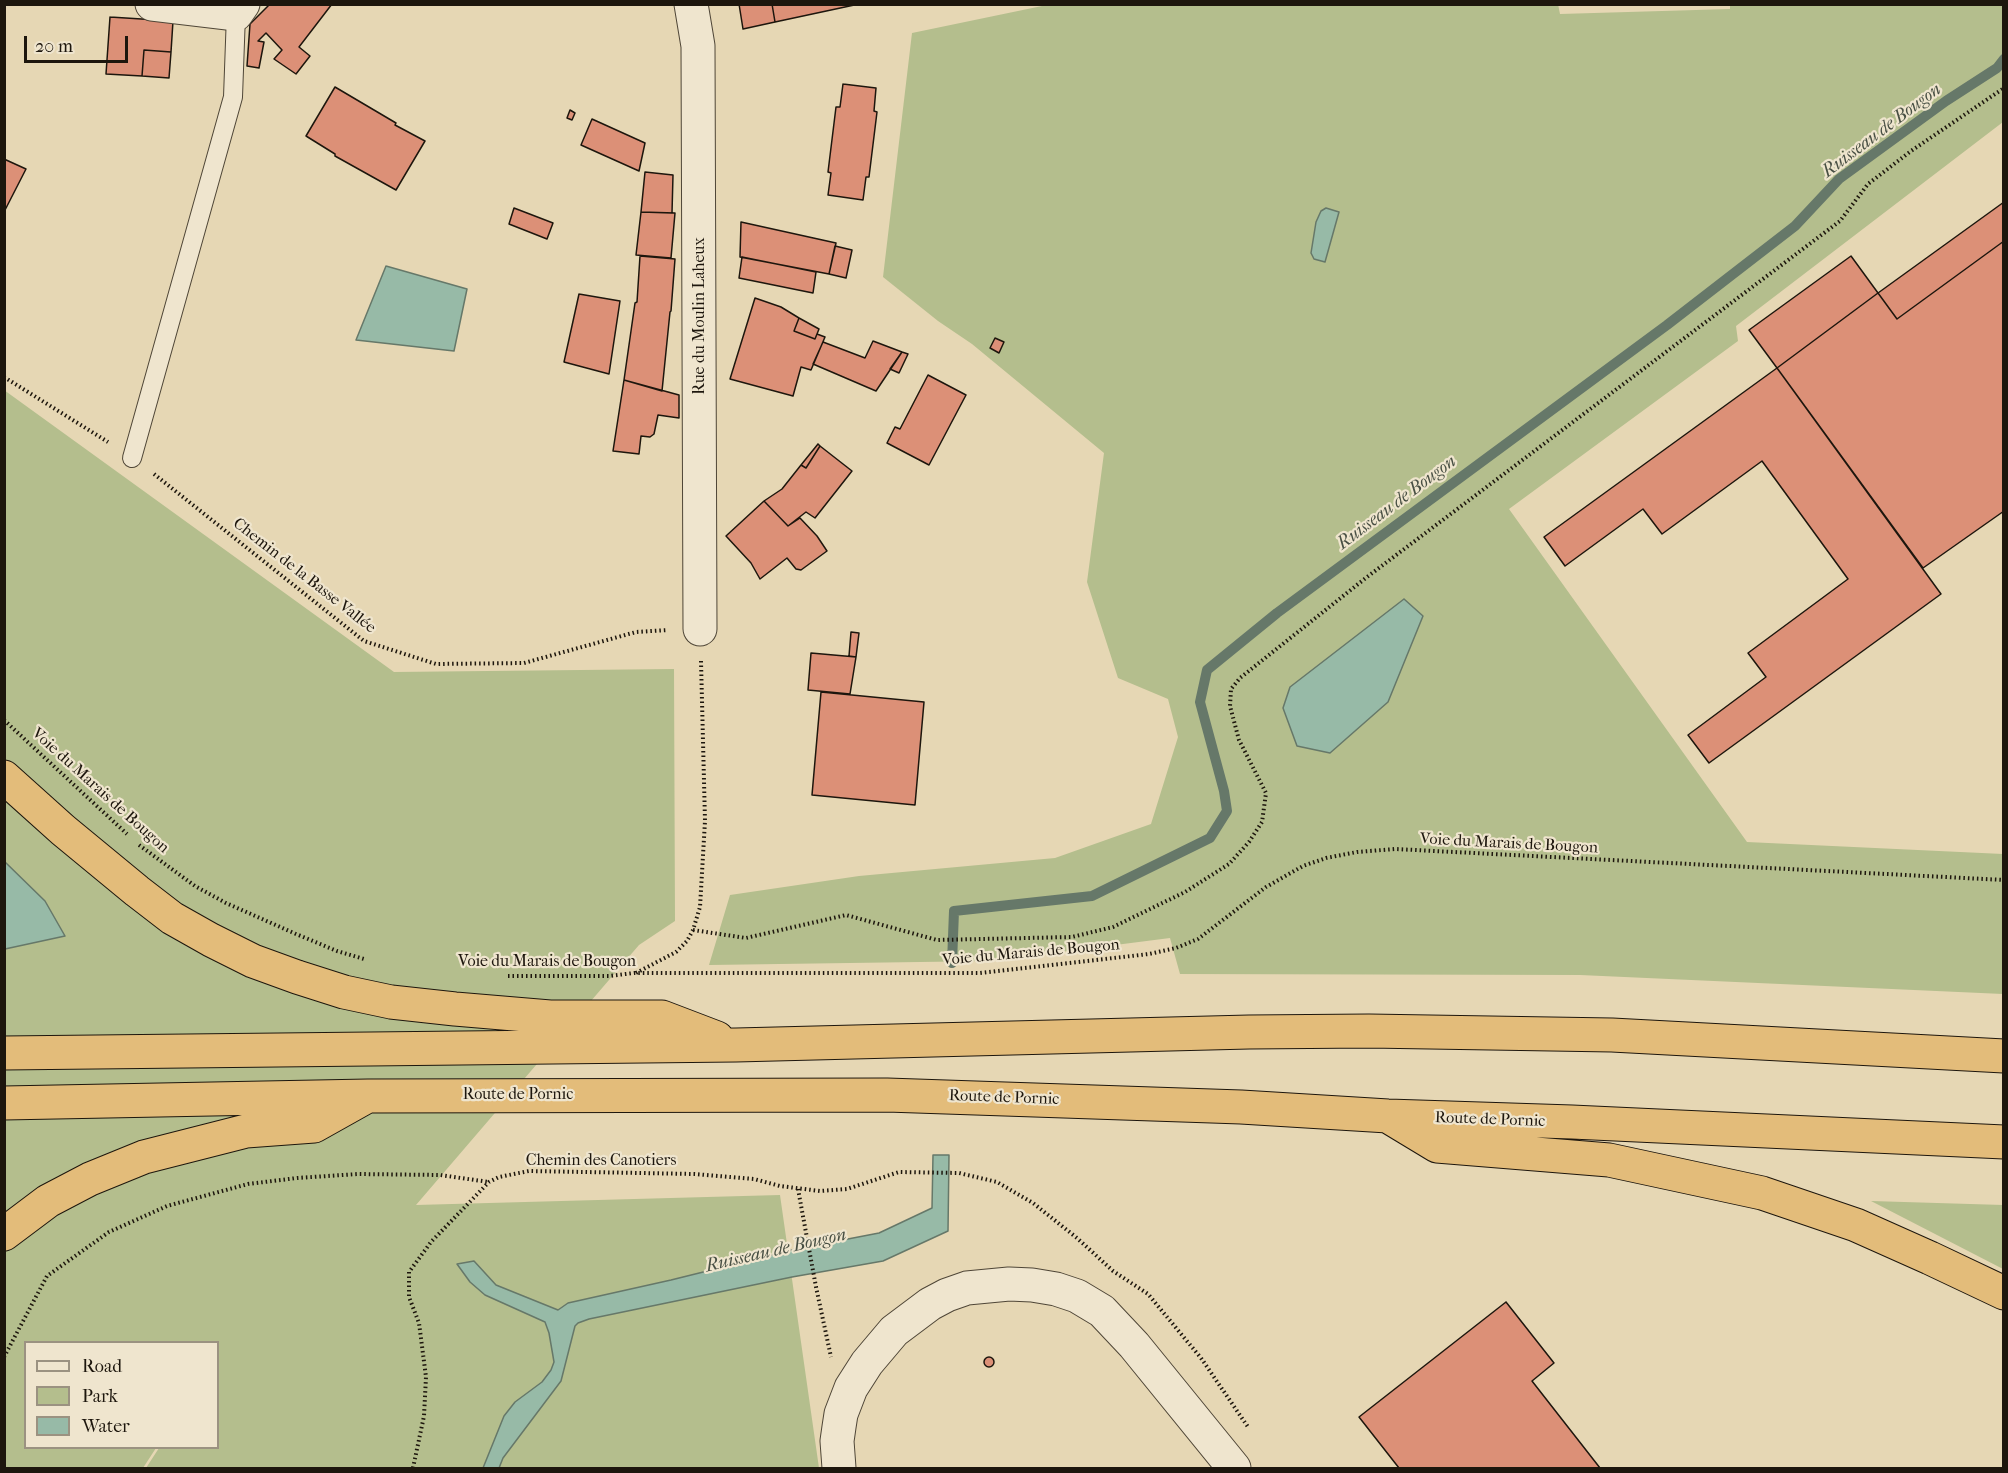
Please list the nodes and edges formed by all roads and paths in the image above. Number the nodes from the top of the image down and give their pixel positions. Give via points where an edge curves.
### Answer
1 (152, 4) edge
2 (691, 4) edge
3 (239, 9) edge
4 (2004, 88) edge
5 (4, 377) edge
6 (132, 458) junction
7 (700, 629) junction
8 (4, 720) edge
9 (4, 777) edge
10 (128, 836) dead end
11 (137, 843) dead end
12 (2004, 880) edge
13 (693, 930) junction
14 (373, 961) dead end
15 (634, 973) junction
16 (504, 976) dead end
17 (736, 1045) junction
18 (4, 1053) edge
19 (2004, 1056) edge
20 (368, 1096) junction
21 (6, 1103) edge
22 (1388, 1116) junction
23 (2004, 1142) edge
24 (959, 1173) dead end
25 (489, 1182) junction
26 (798, 1189) junction
27 (4, 1234) edge
28 (2004, 1293) edge
29 (4, 1357) edge
30 (848, 1399) junction
31 (413, 1468) edge
32 (839, 1468) edge
33 (1234, 1468) edge

1 - 3 street
2 - 7 street, Rue du Moulin Laheux via 698,46
3 - 6 lane via 233,97
4 - 13 path via 1868,184 1840,221 1366,577 1240,678 1231,689 1230,706 1239,740 1266,793 1262,822 1229,864 1185,892 1113,927 1071,937 937,940 846,915 746,938
5 - 6 path, Chemin de la Basse Vallée
6 - 7 path, Chemin de la Basse Vallée via 364,641 436,664 524,663 636,632
7 - 13 path via 705,821 700,907
8 - 10 path, Voie du Marais de Bougon
9 - 17 highway via 172,918 253,961 344,992 391,1002 550,1017 662,1017
11 - 14 path, Voie du Marais de Bougon via 226,903 338,951
12 - 15 path, Voie du Marais de Bougon via 1385,850 1326,858 1303,866 1266,887 1198,939 1149,954 980,973
13 - 15 path via 675,952
15 - 16 path, Voie du Marais de Bougon
17 - 18 highway
17 - 19 highway via 1369,1031 1612,1035
20 - 21 highway, Route de Pornic
20 - 22 highway, Route de Pornic via 887,1095
20 - 27 highway via 314,1126 246,1131 144,1157 48,1201
22 - 23 highway, Route de Pornic
22 - 28 highway via 1437,1146 1609,1160 1762,1193 1856,1226
24 - 26 path, Chemin des Canotiers via 899,1172 847,1190
25 - 26 path, Chemin des Canotiers via 529,1171 695,1174 754,1179
25 - 29 path via 440,1175 297,1178 248,1184 167,1206 109,1232 47,1276
25 - 31 path, Chemin des Canotiers via 431,1242 409,1272 409,1297 419,1323 426,1377 424,1416
26 - 30 path via 832,1362
30 - 32 street via 838,1434
30 - 33 street via 851,1388 880,1347 894,1331 930,1304 967,1288 1032,1285 1077,1296 1102,1311

